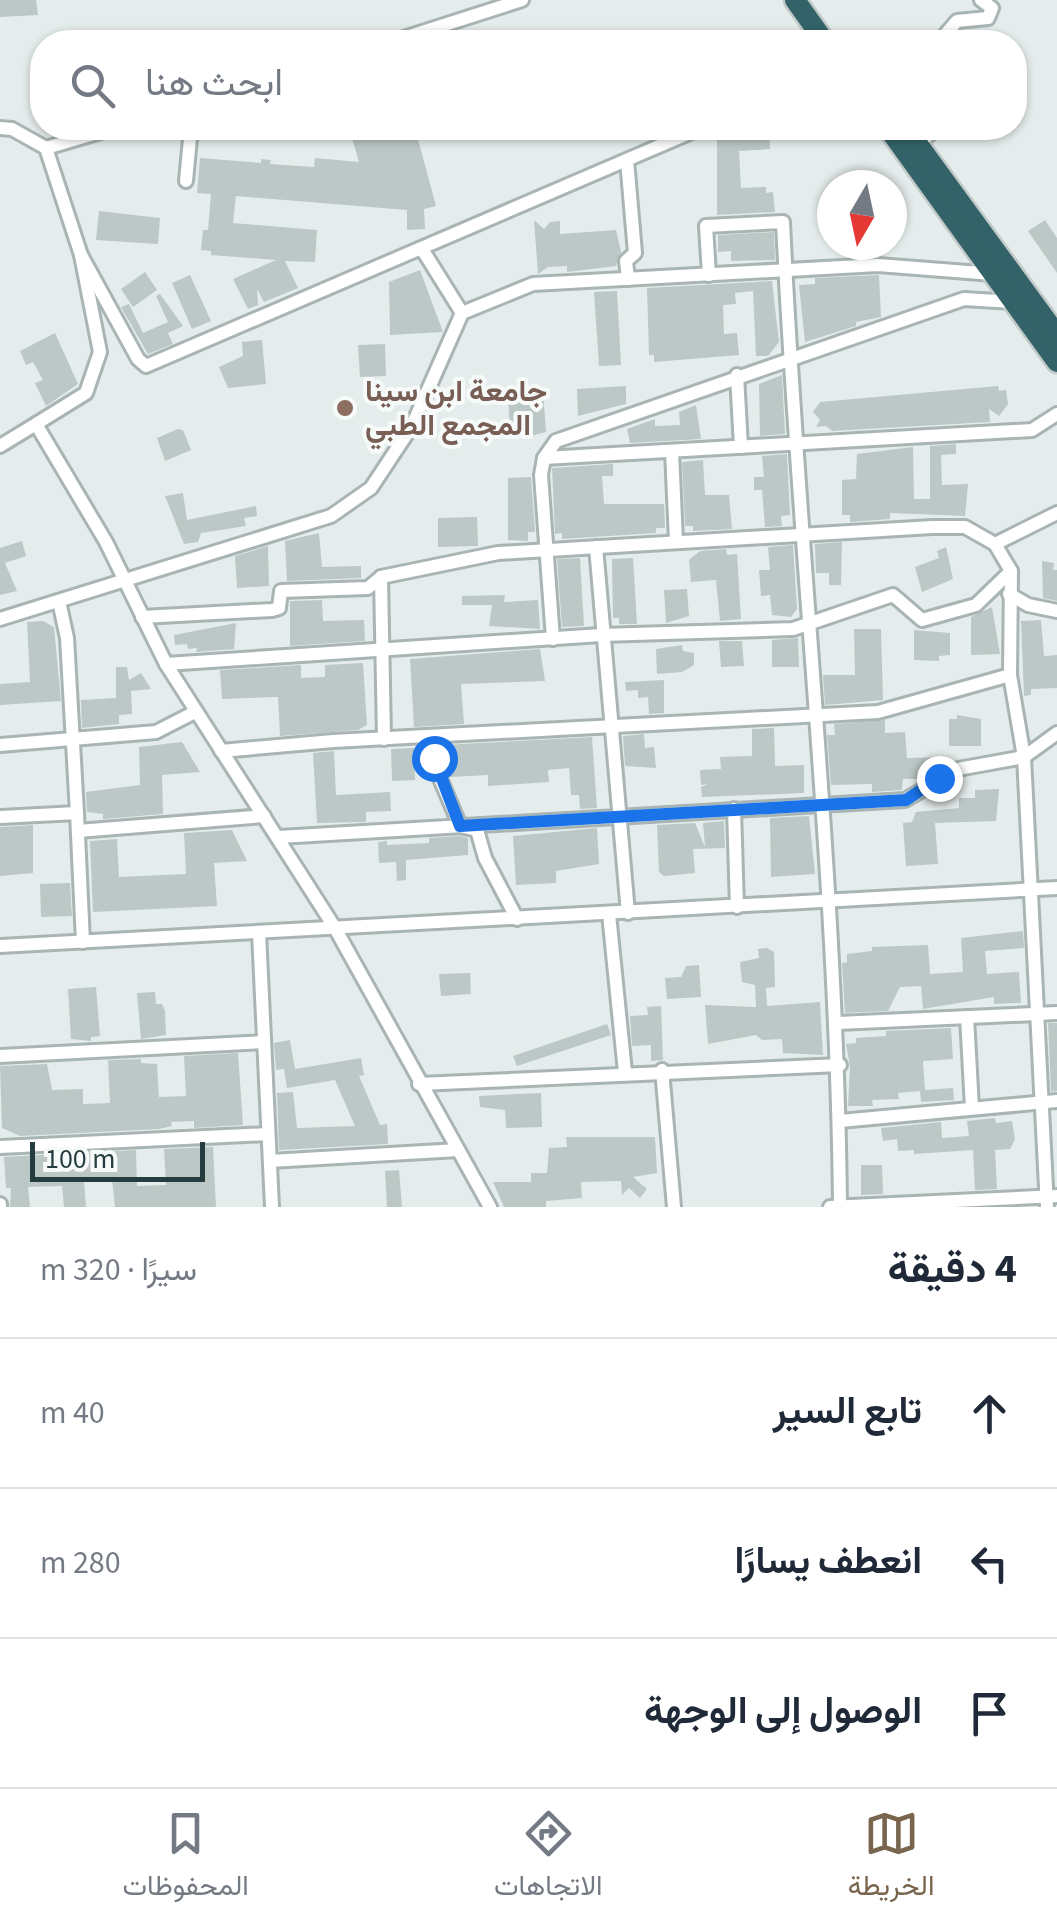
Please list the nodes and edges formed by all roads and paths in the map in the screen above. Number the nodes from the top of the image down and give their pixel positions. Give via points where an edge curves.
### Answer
1 (522, 0) edge
2 (794, 0) edge
3 (812, 0) edge
4 (981, 0) edge
5 (428, 30) edge
6 (817, 30) edge
7 (833, 30) edge
8 (949, 30) edge
9 (0, 128) edge
10 (30, 139) edge
11 (32, 140) edge
12 (73, 140) edge
13 (190, 140) edge
14 (673, 140) edge
15 (897, 140) edge
16 (916, 140) edge
17 (46, 148) junction
18 (627, 160) junction
19 (186, 181) dead end
20 (422, 249) junction
21 (81, 255) junction
22 (786, 271) junction
23 (994, 274) junction
24 (709, 275) junction
25 (628, 279) junction
26 (1014, 302) junction
27 (462, 313) junction
28 (1057, 335) edge
29 (791, 358) junction
30 (1057, 362) edge
31 (737, 375) junction
32 (1057, 414) edge
33 (36, 424) junction
34 (799, 444) junction
35 (0, 446) edge
36 (741, 448) junction
37 (672, 450) junction
38 (544, 458) junction
39 (1057, 513) edge
40 (804, 533) junction
41 (676, 541) junction
42 (995, 544) junction
43 (596, 546) junction
44 (544, 549) junction
45 (1012, 570) junction
46 (380, 577) junction
47 (124, 582) junction
48 (1009, 594) junction
49 (59, 601) junction
50 (1057, 610) edge
51 (142, 616) junction
52 (0, 619) edge
53 (806, 625) junction
54 (601, 635) junction
55 (553, 639) junction
56 (380, 649) junction
57 (166, 664) junction
58 (1010, 675) junction
59 (195, 712) junction
60 (813, 717) junction
61 (610, 725) junction
62 (1057, 733) edge
63 (74, 738) junction
64 (430, 739) junction
65 (384, 740) junction
66 (0, 745) edge
67 (221, 751) junction
68 (1024, 757) junction
69 (819, 806) junction
70 (734, 809) junction
71 (77, 813) junction
72 (620, 814) junction
73 (264, 816) junction
74 (0, 817) edge
75 (460, 826) junction
76 (78, 831) junction
77 (279, 837) junction
78 (1057, 888) edge
79 (1029, 890) junction
80 (829, 902) junction
81 (737, 907) junction
82 (628, 913) junction
83 (609, 914) junction
84 (517, 918) junction
85 (335, 928) junction
86 (260, 933) junction
87 (83, 942) junction
88 (0, 946) edge
89 (1057, 1013) edge
90 (1034, 1014) junction
91 (966, 1017) junction
92 (838, 1023) junction
93 (264, 1042) junction
94 (0, 1056) edge
95 (840, 1065) junction
96 (662, 1070) junction
97 (625, 1072) junction
98 (420, 1084) junction
99 (1057, 1101) edge
100 (1038, 1102) junction
101 (972, 1108) junction
102 (840, 1121) junction
103 (268, 1134) junction
104 (0, 1148) edge
105 (458, 1150) junction
106 (270, 1161) junction
107 (1050, 1200) edge
108 (272, 1207) edge
109 (490, 1207) edge
110 (674, 1207) edge
111 (830, 1207) edge
112 (840, 1207) edge

1 - 5 street
2 - 6 highway
3 - 7 highway
4 - 8 street via 992,8 988,18 957,22
9 - 10 street
11 - 17 street
12 - 17 street
13 - 19 street
14 - 18 street
15 - 23 highway
16 - 28 highway
17 - 21 street
18 - 20 street
18 - 25 street via 635,253 626,261
20 - 21 street via 146,366
20 - 27 street
21 - 33 street via 100,352 86,393
22 - 23 street via 878,265
22 - 24 street
22 - 24 street via 784,222 706,226
22 - 29 street
23 - 26 highway
24 - 25 street
25 - 27 street via 533,284
26 - 29 street via 964,299
26 - 30 highway
27 - 47 street via 412,426 371,488 332,516
29 - 31 street
29 - 34 street
31 - 36 street
31 - 38 street via 556,441
32 - 34 street via 1032,430
33 - 35 street
33 - 47 street
34 - 36 street
34 - 40 street
36 - 37 street
37 - 38 street
37 - 41 street
38 - 44 street
39 - 42 street
40 - 41 street
40 - 42 street via 965,527
40 - 53 street
41 - 43 street
42 - 45 street
43 - 44 street
43 - 54 street
44 - 46 street
44 - 55 street
45 - 48 street
45 - 53 street via 976,605 922,620 893,595
46 - 51 street via 368,588 281,591 279,608 272,610
46 - 56 street
47 - 49 street
47 - 51 street
48 - 50 street
48 - 58 street
49 - 52 street
49 - 63 street
51 - 57 street
53 - 54 street
53 - 60 street
54 - 55 street
54 - 61 street
55 - 56 street
56 - 57 street
56 - 65 street
57 - 59 street
58 - 60 street via 898,708
58 - 68 street
59 - 63 street via 156,732
59 - 67 street
60 - 61 street
60 - 69 street
61 - 64 street
61 - 72 street
62 - 68 street
63 - 66 street
63 - 71 street
64 - 65 street
64 - 75 street
65 - 67 street
67 - 73 street
68 - 69 street via 958,769 906,800
68 - 79 street
69 - 70 street
69 - 80 street
70 - 72 street
70 - 81 street
71 - 74 street
71 - 76 street
72 - 75 street
72 - 82 street
73 - 76 street
73 - 77 street
75 - 77 street
75 - 84 street via 477,830
76 - 87 street
77 - 85 street
78 - 79 street
79 - 80 street
79 - 90 street
80 - 81 street
80 - 92 street
81 - 82 street
82 - 83 street
83 - 84 street
83 - 97 street
84 - 85 street
85 - 86 street
85 - 98 street
86 - 87 street
86 - 93 street
87 - 88 street
89 - 90 street
90 - 91 street
90 - 100 street
91 - 92 street
91 - 101 street
92 - 95 street
93 - 94 street
93 - 103 street
95 - 96 street
95 - 102 street
96 - 97 street
96 - 110 street
97 - 98 street
98 - 105 street
99 - 100 street
100 - 101 street
100 - 107 street
101 - 102 street
102 - 112 street
103 - 104 street
103 - 106 street
105 - 106 street
105 - 109 street
106 - 108 street
107 - 112 street
111 - 112 street

